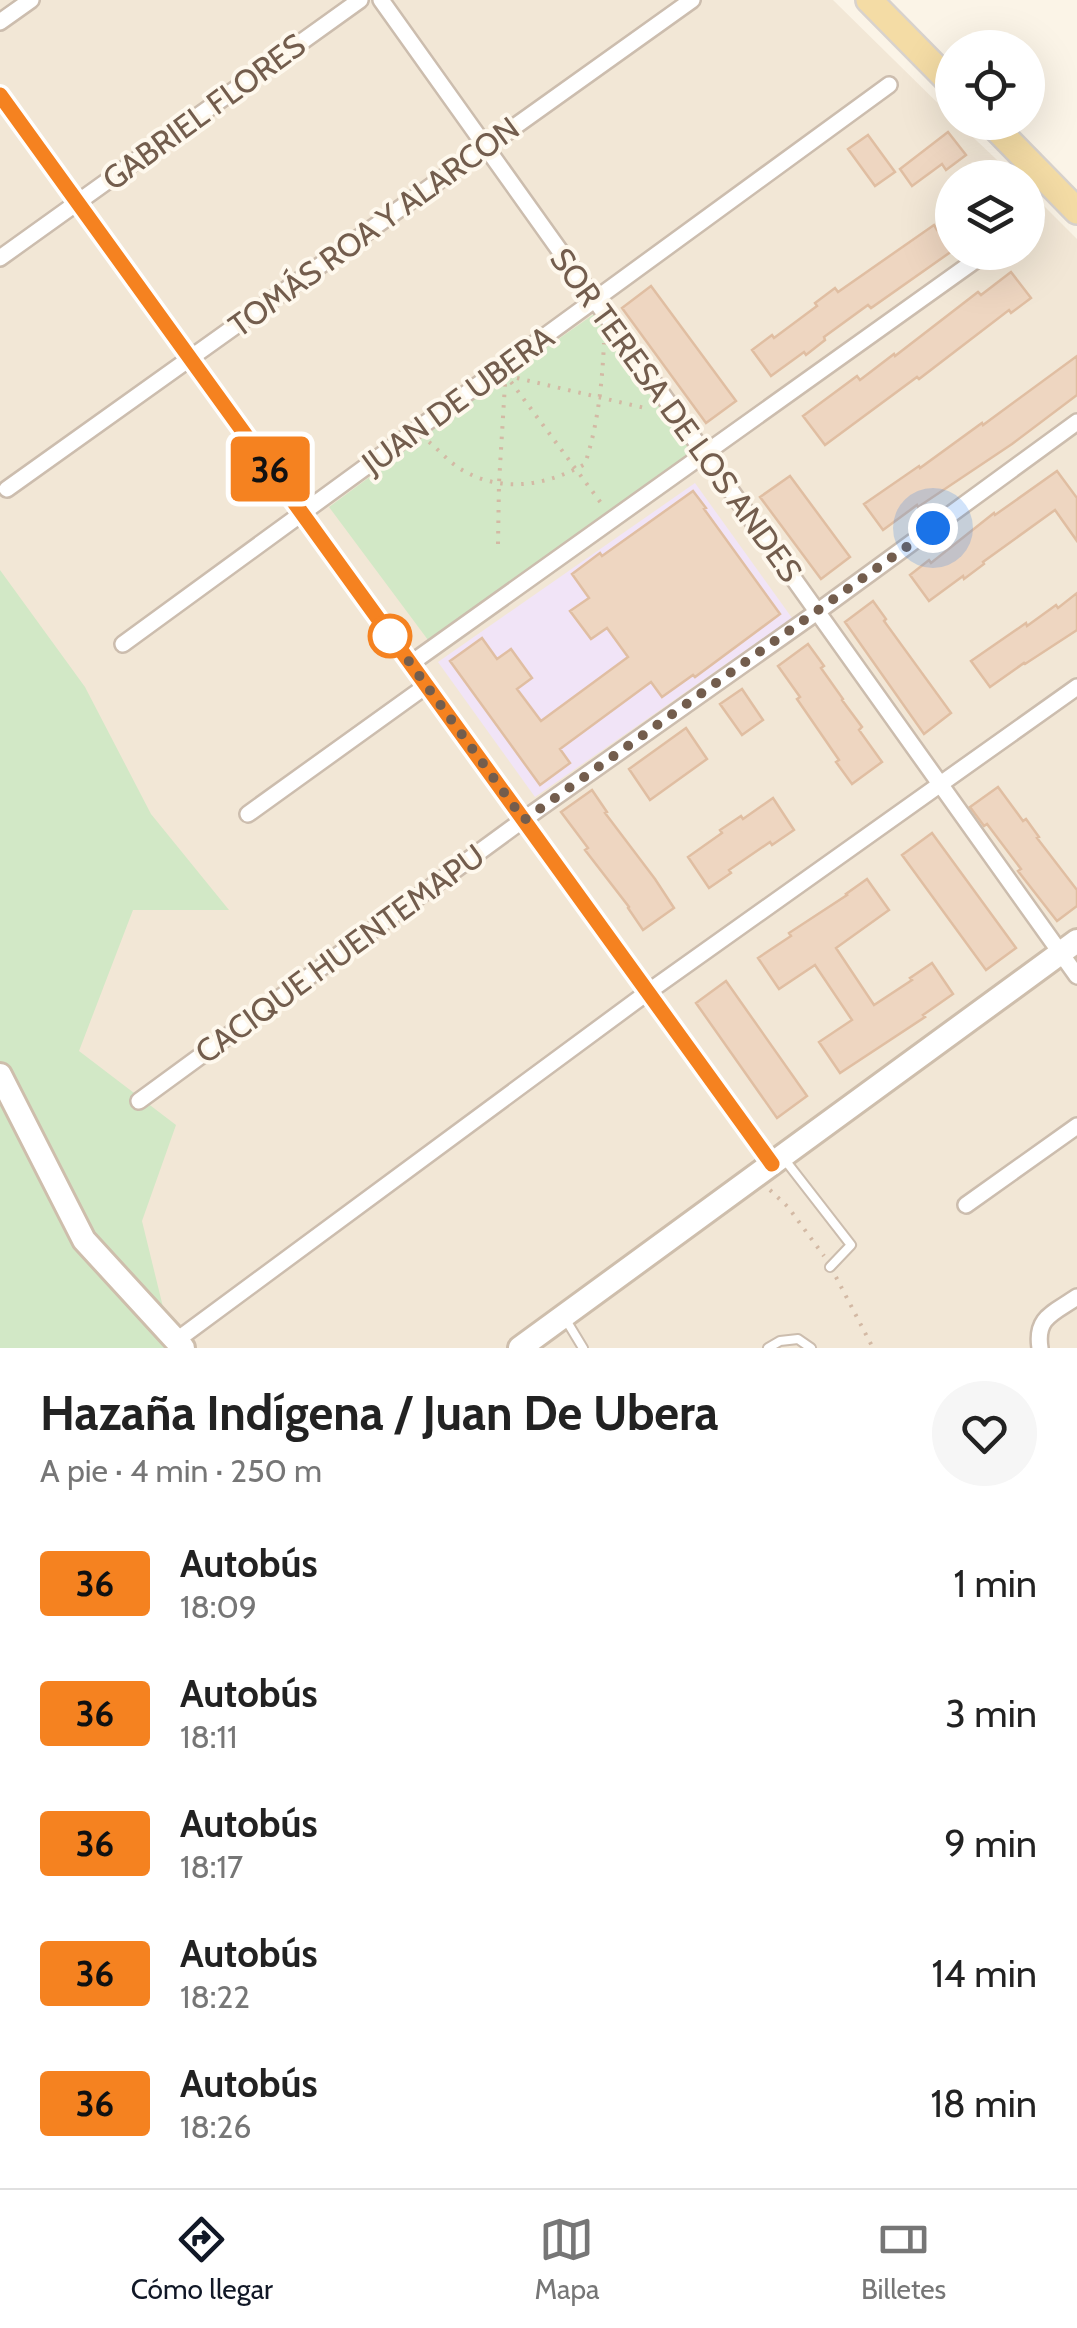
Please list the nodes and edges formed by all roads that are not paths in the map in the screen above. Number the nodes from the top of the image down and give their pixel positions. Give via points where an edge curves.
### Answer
1 (31, 0) edge
2 (360, 0) edge
3 (381, 0) edge
4 (692, 0) edge
5 (869, 0) edge
6 (0, 22) edge
7 (935, 67) edge
8 (889, 85) dead end
9 (0, 95) edge
10 (1008, 140) edge
11 (485, 148) junction
12 (78, 203) junction
13 (1077, 211) edge
14 (0, 258) edge
15 (961, 270) edge
16 (594, 300) junction
17 (190, 358) junction
18 (1077, 422) edge
19 (704, 454) junction
20 (7, 489) dead end
21 (302, 513) junction
22 (817, 612) junction
23 (123, 644) dead end
24 (410, 664) junction
25 (426, 686) junction
26 (1077, 687) edge
27 (940, 785) junction
28 (248, 814) dead end
29 (524, 820) junction
30 (1069, 947) edge
31 (1077, 976) edge
32 (648, 992) junction
33 (0, 1075) edge
34 (139, 1101) dead end
35 (1077, 1126) edge
36 (777, 1160) junction
37 (966, 1205) dead end
38 (830, 1267) dead end
39 (1077, 1297) edge
40 (563, 1316) junction
41 (180, 1344) edge
42 (520, 1348) edge
43 (582, 1348) edge
44 (768, 1348) edge
45 (811, 1348) edge
46 (1040, 1348) edge

1 - 6 street
2 - 12 street, GABRIEL FLORES
3 - 11 street, SOR TERESA DE LOS ANDES
4 - 11 street, TOMÁS ROA Y ALARCON
5 - 7 main road
8 - 16 street, JUAN DE UBERA
9 - 12 street
10 - 13 main road
11 - 16 street, SOR TERESA DE LOS ANDES
11 - 17 street, TOMÁS ROA Y ALARCON
12 - 14 street, GABRIEL FLORES
12 - 17 street
15 - 19 street
16 - 19 street, SOR TERESA DE LOS ANDES
16 - 21 street, JUAN DE UBERA
17 - 20 street, TOMÁS ROA Y ALARCON
17 - 21 street
18 - 22 street, CACIQUE HUENTEMAPU
19 - 22 street, SOR TERESA DE LOS ANDES
19 - 24 street
21 - 23 street, JUAN DE UBERA
21 - 24 street
22 - 27 street, SOR TERESA DE LOS ANDES
22 - 29 street, CACIQUE HUENTEMAPU
24 - 25 street
25 - 28 street
25 - 29 street
26 - 27 street
27 - 30 street, SOR TERESA DE LOS ANDES
27 - 32 street
29 - 32 street
29 - 34 street, CACIQUE HUENTEMAPU
30 - 31 street, SOR TERESA DE LOS ANDES
30 - 36 street
32 - 36 street
32 - 41 street
33 - 41 street via 84,1240
35 - 37 street
36 - 38 lane via 852,1246
36 - 40 street
39 - 46 street via 1043,1321
40 - 42 street
40 - 43 lane
44 - 45 lane via 798,1338

